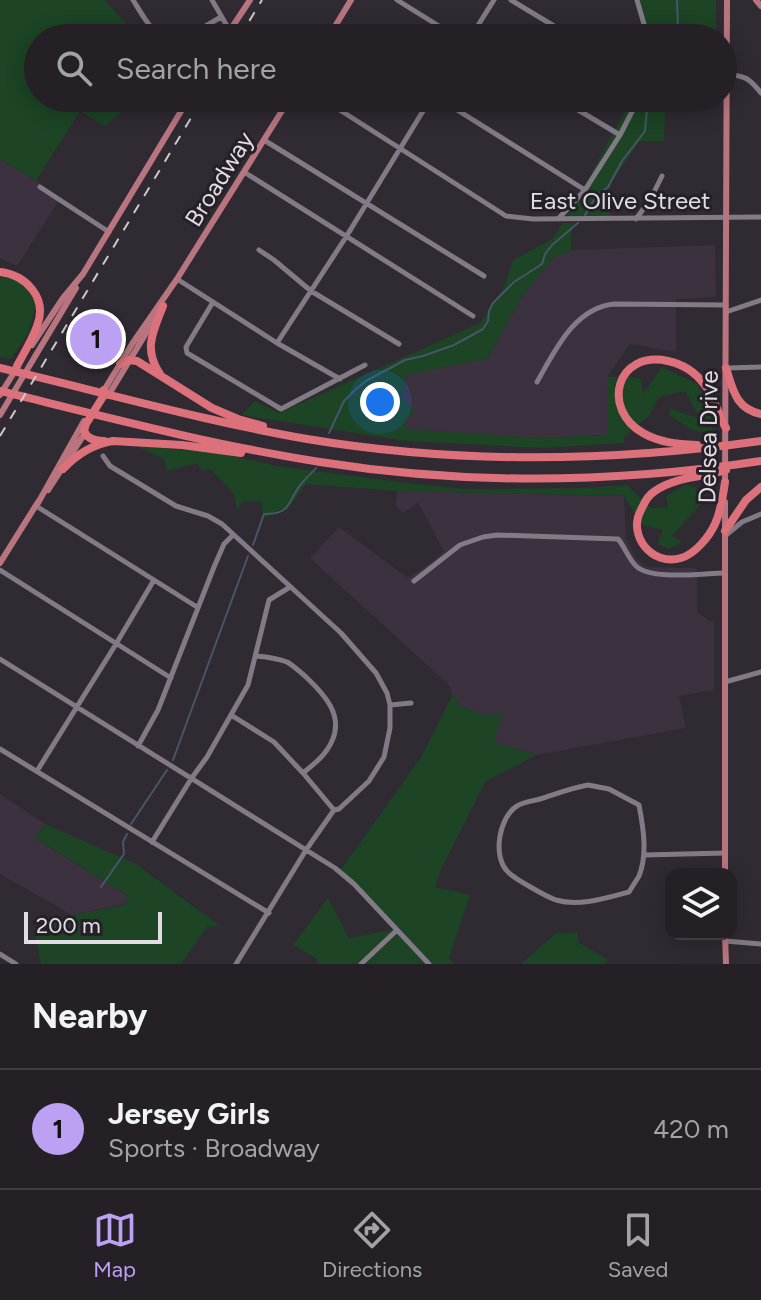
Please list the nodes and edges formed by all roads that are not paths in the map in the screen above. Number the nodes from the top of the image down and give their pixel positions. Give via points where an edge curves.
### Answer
1 (133, 0) edge
2 (212, 0) edge
3 (250, 0) edge
4 (351, 0) edge
5 (397, 0) edge
6 (494, 0) edge
7 (511, 0) edge
8 (727, 0) edge
9 (756, 0) edge
10 (636, 1) edge
11 (761, 6) edge
12 (221, 17) junction
13 (149, 24) edge
14 (209, 24) edge
15 (224, 24) edge
16 (237, 24) edge
17 (337, 24) edge
18 (436, 24) edge
19 (479, 24) edge
20 (551, 24) edge
21 (643, 24) edge
22 (727, 24) edge
23 (737, 76) edge
24 (761, 93) edge
25 (181, 112) edge
26 (281, 112) edge
27 (343, 112) edge
28 (422, 112) edge
29 (460, 112) edge
30 (581, 112) edge
31 (632, 112) edge
32 (727, 112) edge
33 (620, 135) junction
34 (264, 140) junction
35 (400, 149) junction
36 (244, 172) junction
37 (662, 176) dead end
38 (40, 187) dead end
39 (585, 190) junction
40 (367, 203) junction
41 (761, 217) edge
42 (558, 219) junction
43 (636, 219) junction
44 (727, 219) junction
45 (109, 232) junction
46 (346, 237) junction
47 (259, 250) dead end
48 (0, 272) edge
49 (83, 274) junction
50 (484, 276) dead end
51 (177, 279) junction
52 (311, 291) junction
53 (761, 300) edge
54 (213, 302) junction
55 (163, 306) junction
56 (726, 309) junction
57 (473, 316) dead end
58 (277, 343) junction
59 (399, 344) dead end
60 (131, 360) junction
61 (120, 364) junction
62 (365, 365) dead end
63 (17, 366) junction
64 (761, 367) edge
65 (0, 368) edge
66 (726, 368) junction
67 (340, 379) junction
68 (166, 380) junction
69 (537, 382) dead end
70 (105, 389) junction
71 (0, 393) edge
72 (761, 414) edge
73 (0, 415) edge
74 (726, 428) junction
75 (85, 433) junction
76 (310, 439) junction
77 (113, 441) junction
78 (761, 441) edge
79 (722, 446) junction
80 (103, 456) dead end
81 (761, 461) edge
82 (321, 462) junction
83 (741, 464) junction
84 (63, 469) junction
85 (725, 482) junction
86 (761, 487) edge
87 (37, 505) junction
88 (761, 514) edge
89 (724, 534) junction
90 (233, 535) junction
91 (0, 563) edge
92 (0, 570) edge
93 (725, 573) junction
94 (154, 580) junction
95 (414, 581) dead end
96 (290, 587) junction
97 (197, 607) junction
98 (116, 644) junction
99 (256, 656) junction
100 (0, 659) edge
101 (761, 672) edge
102 (171, 678) junction
103 (725, 682) junction
104 (411, 703) dead end
105 (390, 705) junction
106 (76, 707) junction
107 (231, 715) junction
108 (138, 746) junction
109 (0, 749) edge
110 (37, 771) junction
111 (303, 773) junction
112 (191, 779) junction
113 (334, 810) junction
114 (152, 842) junction
115 (306, 850) junction
116 (725, 853) junction
117 (644, 855) junction
118 (725, 868) edge
119 (269, 913) junction
120 (397, 930) junction
121 (725, 940) edge
122 (737, 940) edge
123 (761, 944) edge
124 (0, 954) edge
125 (16, 964) edge
126 (236, 964) edge
127 (361, 964) edge
128 (429, 964) edge
129 (726, 964) edge

1 - 13 street
2 - 12 street
3 - 16 main road
4 - 17 main road
5 - 18 street
6 - 19 street
7 - 20 street
8 - 22 main road, Delsea Drive
9 - 11 main road
10 - 21 street
12 - 14 street
12 - 15 street
23 - 24 street via 750,80
25 - 45 main road
26 - 34 main road, Broadway
27 - 35 street, East Olive Street
28 - 35 street
29 - 39 street
30 - 33 street
31 - 33 street
32 - 44 main road, Delsea Drive
33 - 39 street
34 - 36 main road, Broadway
34 - 40 street
35 - 40 street
35 - 42 street, East Olive Street via 506,216
36 - 46 street
36 - 51 main road, Broadway
37 - 43 street
38 - 45 street
39 - 42 street
40 - 46 street
40 - 50 street
41 - 44 street, East Olive Street
42 - 43 street, East Olive Street
43 - 44 street, East Olive Street
44 - 56 main road, Delsea Drive
45 - 49 main road
46 - 52 street
46 - 57 street
47 - 52 street
48 - 63 highway via 22,279 39,304 38,324
49 - 63 main road
49 - 73 main road
51 - 54 street
51 - 55 main road, Broadway
51 - 61 main road, Broadway
52 - 58 street
52 - 59 street
53 - 56 street
54 - 58 street
54 - 67 street via 187,353 281,409
55 - 60 main road, Broadway
55 - 68 highway via 150,351
56 - 66 main road, Delsea Drive
56 - 69 street via 604,305 574,325
58 - 67 street
60 - 61 highway
60 - 68 highway
60 - 75 main road, Broadway
61 - 70 main road, Broadway
62 - 67 street
63 - 71 main road
64 - 66 street
65 - 76 highway
66 - 72 highway via 739,403
66 - 74 main road, Delsea Drive
68 - 76 highway via 224,413
70 - 75 highway
70 - 87 main road, Broadway
71 - 82 highway
74 - 79 highway via 706,385 679,365 643,361 620,382 621,408 642,433 674,443
74 - 85 main road, Delsea Drive
75 - 77 highway via 97,441
75 - 84 main road, Broadway
76 - 79 highway via 502,457 627,455
77 - 82 highway
77 - 84 highway via 87,450
78 - 79 highway
80 - 90 street via 123,474 176,506 208,516
81 - 83 highway
82 - 83 highway via 519,478 619,476
83 - 85 highway via 655,491 638,515 636,528 643,546 667,559 689,554 714,525
84 - 87 main road, Broadway
85 - 89 main road, Delsea Drive
86 - 89 highway
87 - 91 main road, Broadway
87 - 94 street
88 - 89 street
89 - 93 main road, Delsea Drive
90 - 96 street
90 - 97 street via 224,544
92 - 98 street
93 - 95 street via 644,571 633,564 621,542 607,538 497,535 460,545
93 - 103 main road, Delsea Drive
94 - 97 street
94 - 98 street
96 - 99 street via 269,600
96 - 105 street via 357,650 379,678
97 - 102 street
98 - 102 street
98 - 106 street
99 - 107 street
99 - 111 street via 294,666 333,709 331,744
100 - 106 street
101 - 103 street
102 - 108 street
103 - 116 main road, Delsea Drive
104 - 105 street
105 - 113 street via 390,734 381,762 365,786
106 - 108 street
106 - 110 street
107 - 111 street via 274,742
107 - 112 street
108 - 112 street
109 - 110 street
110 - 114 street
111 - 113 street
112 - 114 street
112 - 115 street
113 - 115 street
114 - 119 street
115 - 119 street
115 - 120 street via 345,876
116 - 117 street
116 - 118 main road, Delsea Drive
117 - 117 street via 639,805 588,785 516,806 499,837 507,872 555,900 593,901 629,892
119 - 126 street
120 - 127 street
120 - 128 street
121 - 129 main road
122 - 123 street
124 - 125 street

